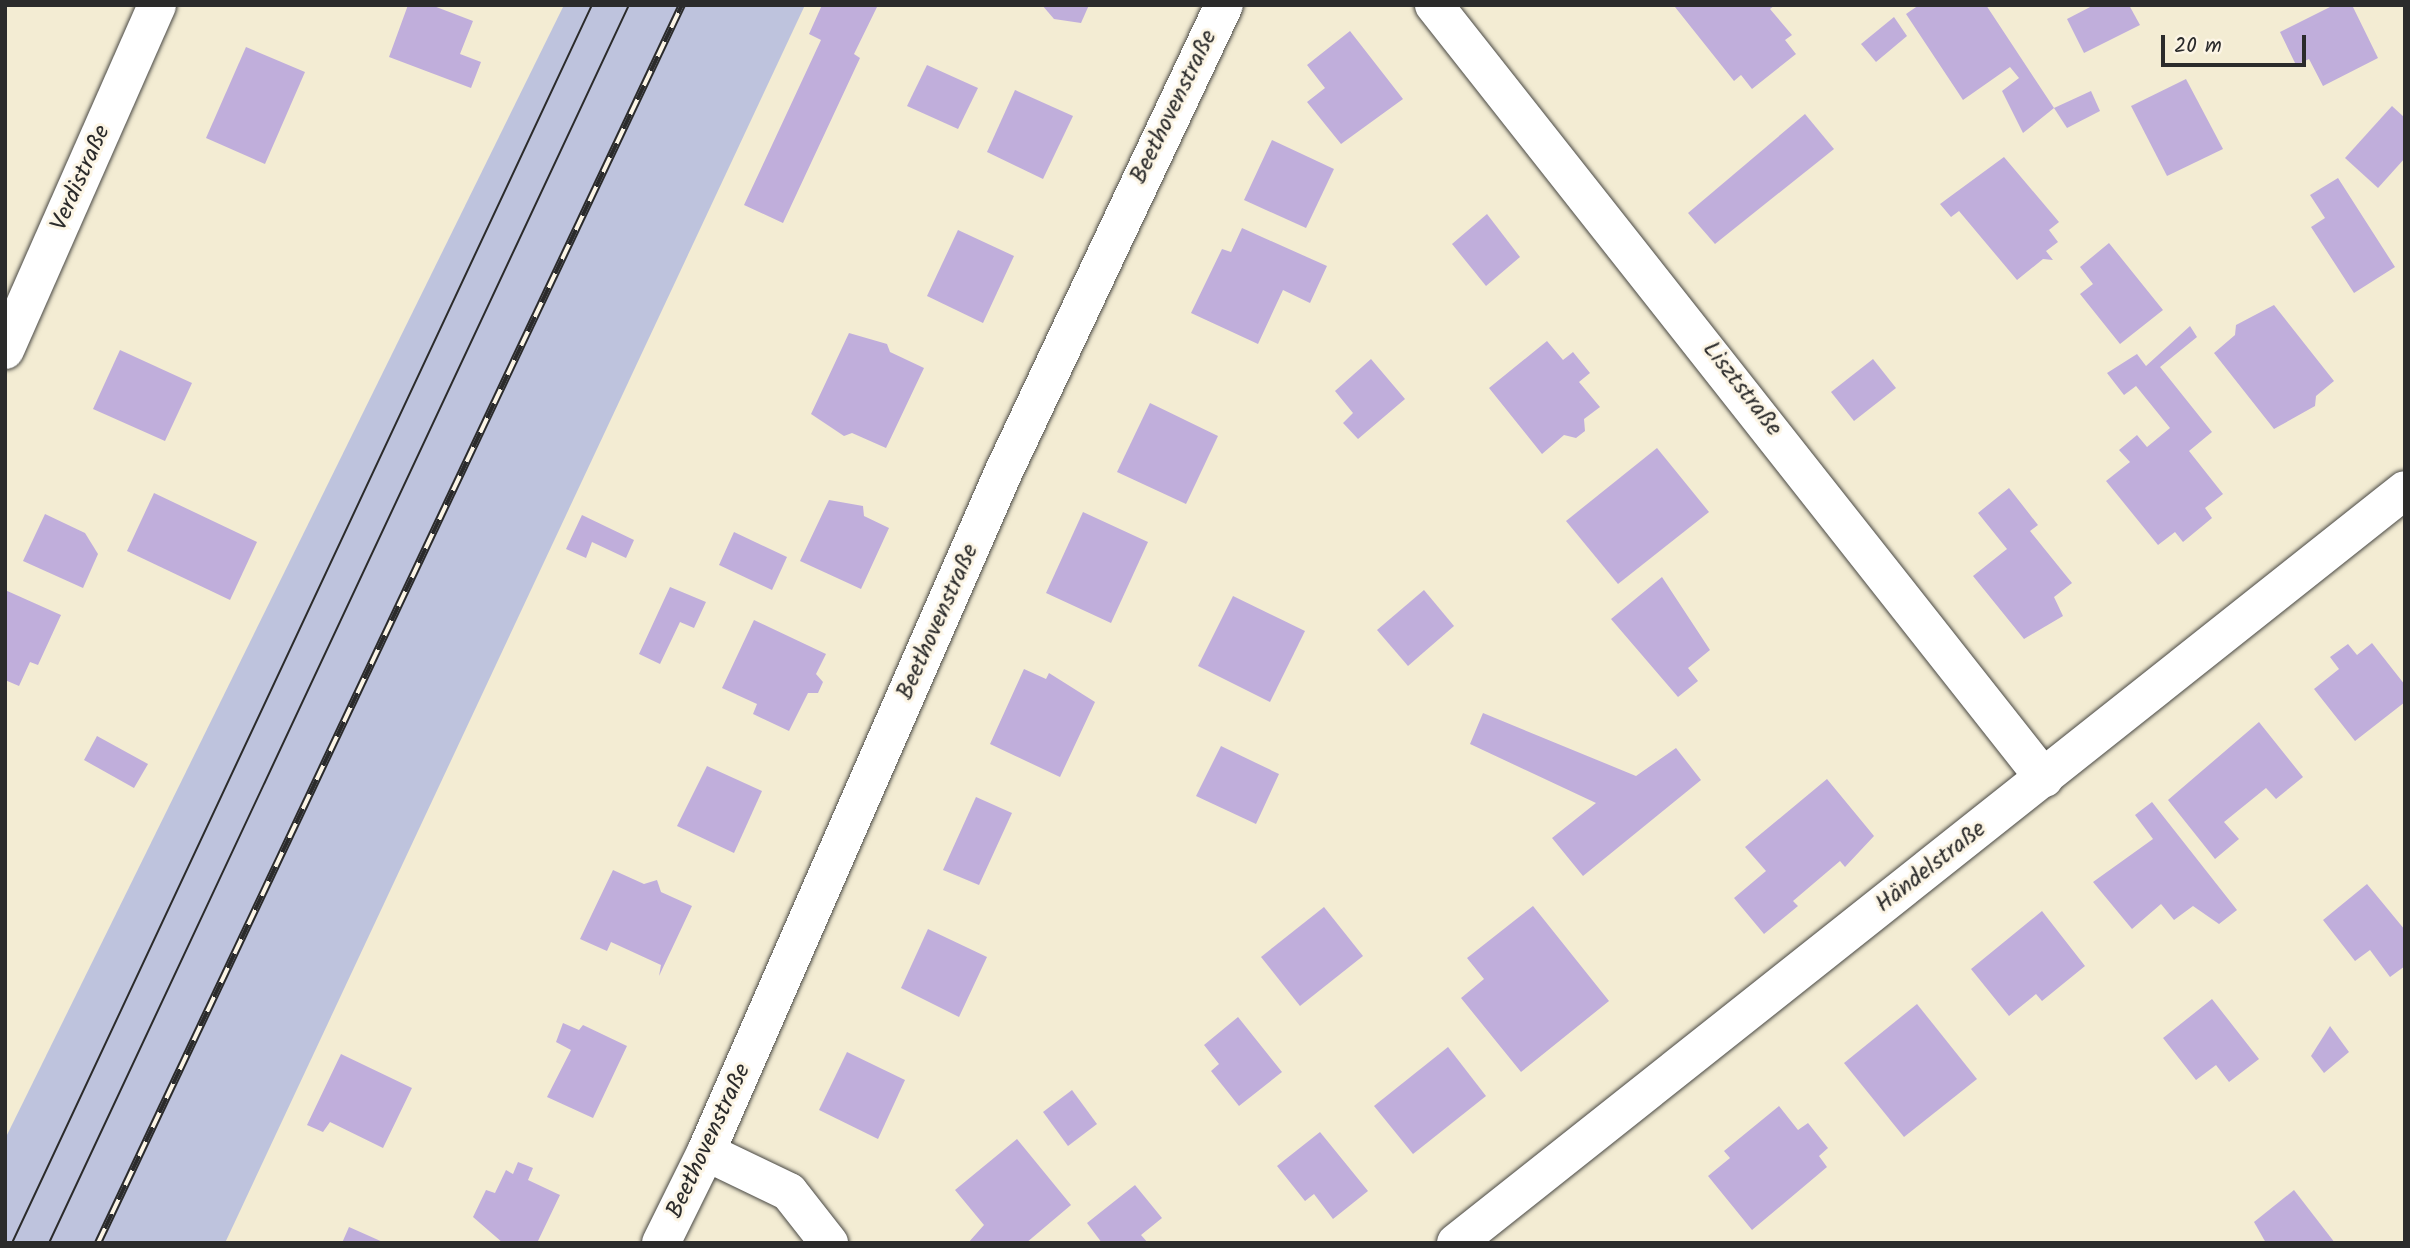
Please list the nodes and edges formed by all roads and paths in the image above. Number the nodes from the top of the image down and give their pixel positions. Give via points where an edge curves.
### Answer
1 (157, 5) edge
2 (1224, 5) edge
3 (1434, 5) edge
4 (5, 350) edge
5 (2405, 490) edge
6 (2044, 778) junction
7 (706, 1152) junction
8 (661, 1243) edge
9 (829, 1243) edge
10 (1457, 1243) edge

1 - 4 street, Verdistraße
2 - 7 street, Beethovenstraße via 1004,471
3 - 6 street, Lisztstraße via 1731,374
5 - 6 street, Händelstraße
6 - 10 street, Händelstraße
7 - 8 street, Beethovenstraße
7 - 9 street via 789,1192

